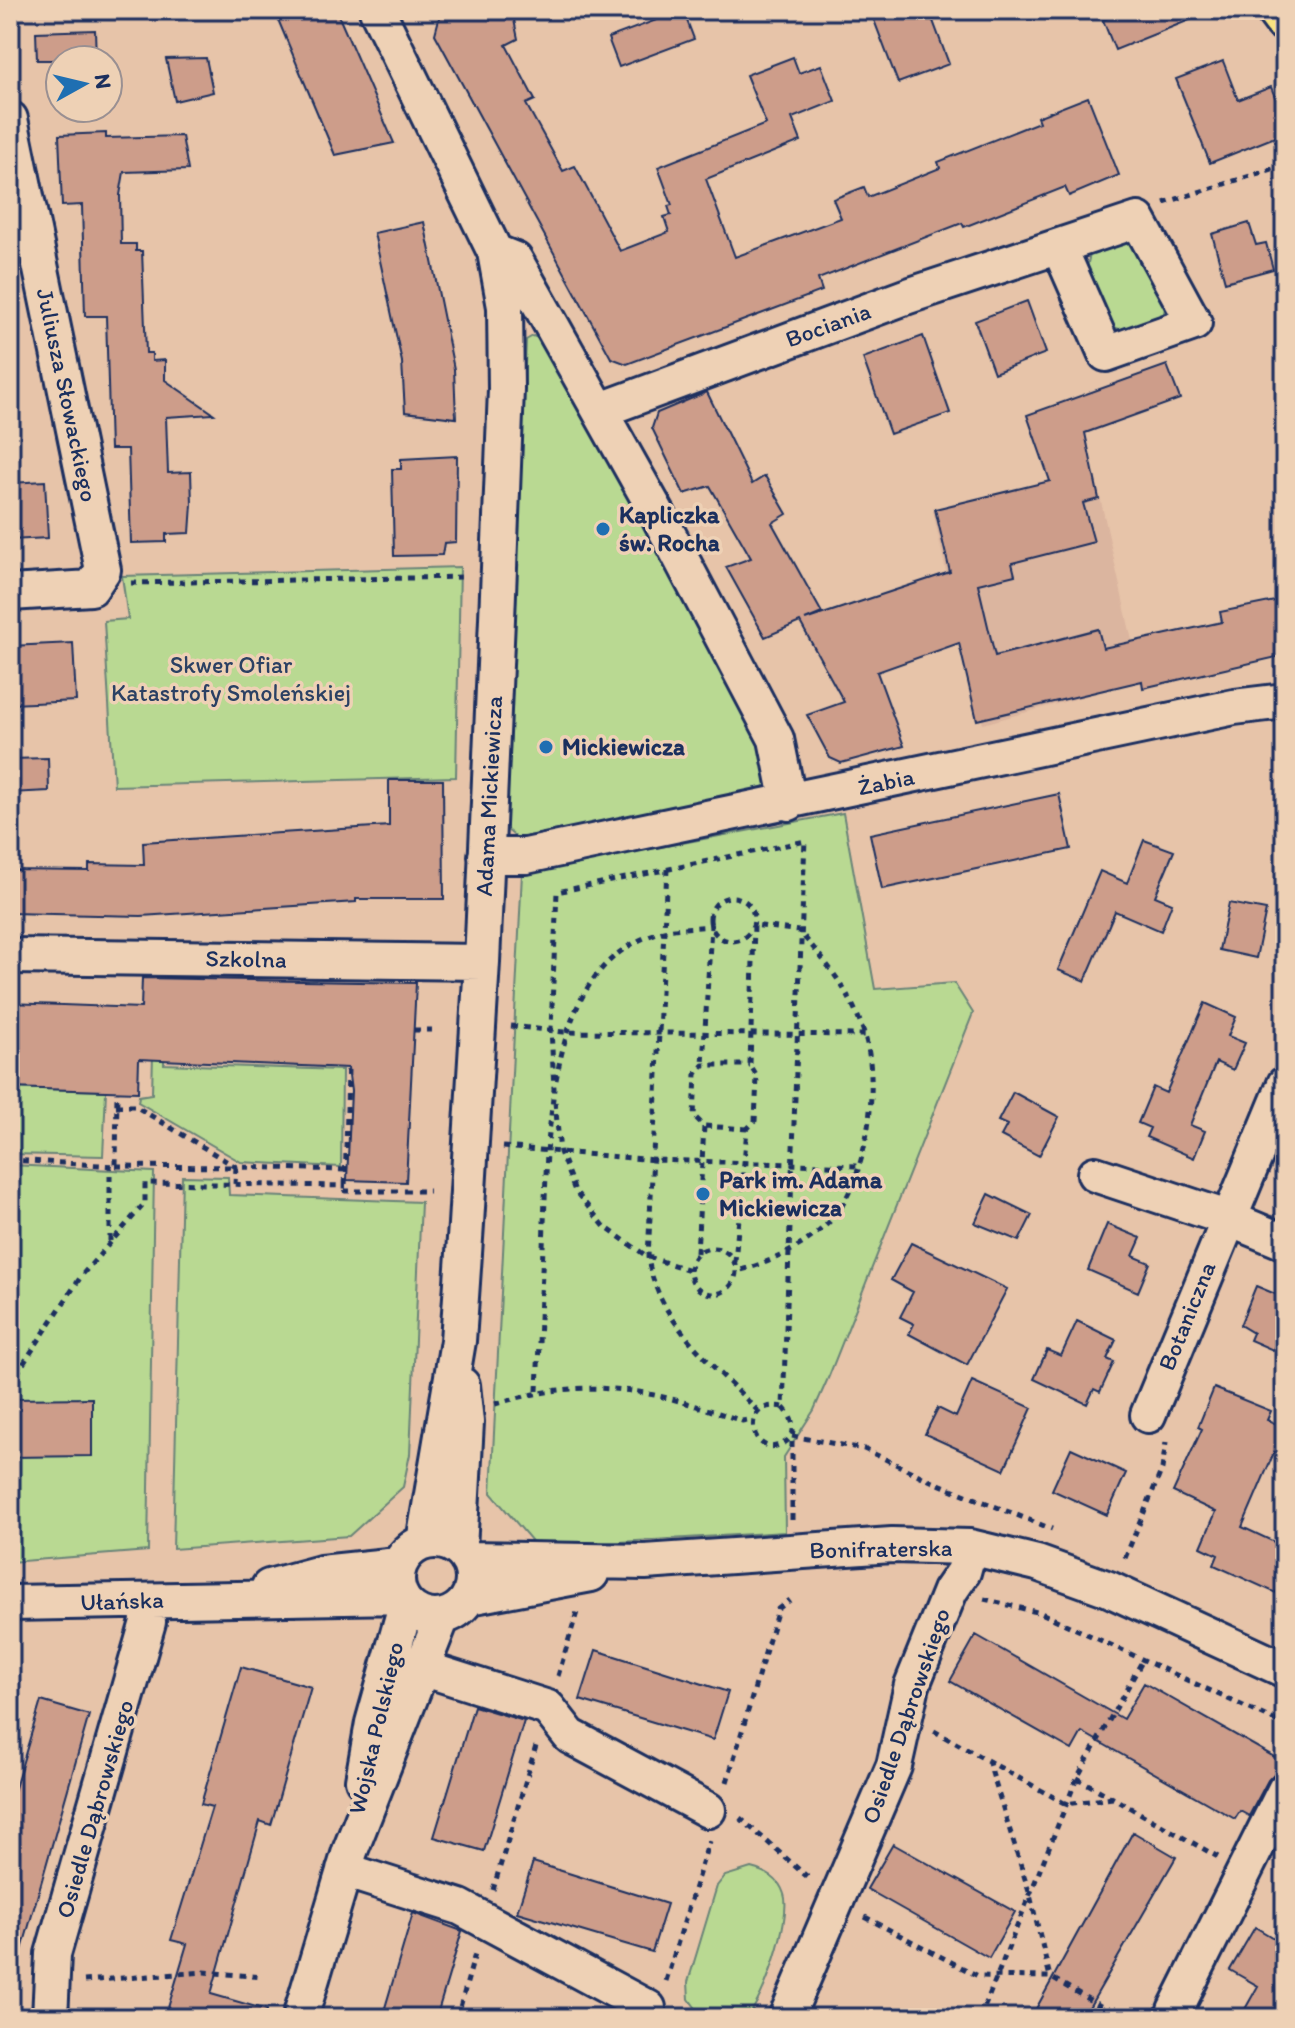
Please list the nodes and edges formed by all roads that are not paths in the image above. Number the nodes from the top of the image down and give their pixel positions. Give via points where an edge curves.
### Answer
1 (377, 10) edge
2 (1279, 10) edge
3 (1285, 18) edge
4 (10, 119) edge
5 (17, 192) edge
6 (1059, 247) junction
7 (495, 252) junction
8 (601, 410) junction
9 (10, 593) edge
10 (1285, 701) edge
11 (794, 802) junction
12 (486, 856) junction
13 (10, 956) edge
14 (482, 962) junction
15 (1285, 1084) edge
16 (1095, 1174) dead end
17 (1227, 1218) junction
18 (1285, 1242) edge
19 (458, 1341) junction
20 (1148, 1415) road end
21 (424, 1542) junction
22 (970, 1547) junction
23 (463, 1554) junction
24 (645, 1562) junction
25 (401, 1589) junction
26 (469, 1597) junction
27 (147, 1601) junction
28 (10, 1603) edge
29 (442, 1617) junction
30 (422, 1668) junction
31 (1285, 1670) edge
32 (1285, 1790) edge
33 (720, 1811) road end
34 (347, 1861) junction
35 (648, 2008) dead end
36 (50, 2018) edge
37 (300, 2018) edge
38 (786, 2018) edge
39 (1174, 2018) edge

1 - 7 street, Adama Mickiewicza
2 - 3 main road
4 - 5 street, Juliusza Słowackiego
5 - 9 street, Juliusza Słowackiego via 109,581 77,591
6 - 6 street, Bociania via 1106,354 1194,323 1138,220
6 - 8 street, Bociania via 908,296
7 - 8 street, Adama Mickiewicza via 515,260
7 - 12 street, Adama Mickiewicza via 505,307 506,389
8 - 11 street, Adama Mickiewicza via 776,739
10 - 11 street, Żabia via 1234,707
11 - 12 street, Żabia via 526,856
12 - 14 street, Adama Mickiewicza
13 - 14 street, Szkolna
14 - 19 street, Adama Mickiewicza
15 - 17 street, Botaniczna
16 - 17 street
17 - 18 street
17 - 20 street, Botaniczna
19 - 21 street, Adama Mickiewicza
19 - 23 street, Adama Mickiewicza via 466,1422
21 - 23 street via 436,1540
21 - 25 street via 404,1554
22 - 24 street, Bonifraterska via 892,1545
22 - 31 street, Bonifraterska via 1037,1563 1109,1589
22 - 38 street, Osiedle Dąbrowskiego via 927,1645 894,1766
23 - 24 street, Bonifraterska
23 - 26 street via 473,1584
24 - 26 street, Bonifraterska
25 - 27 street, Ułańska via 306,1600 233,1596
25 - 29 street via 416,1613
25 - 34 street, Wojska Polskiego
26 - 29 street
27 - 28 street, Ułańska
27 - 36 street, Osiedle Dąbrowskiego via 148,1622 53,1954
29 - 30 street, Wojska Polskiego
30 - 33 street via 548,1708 570,1736
30 - 34 street, Wojska Polskiego
32 - 39 street
34 - 35 street via 460,1907
34 - 37 street, Wojska Polskiego

